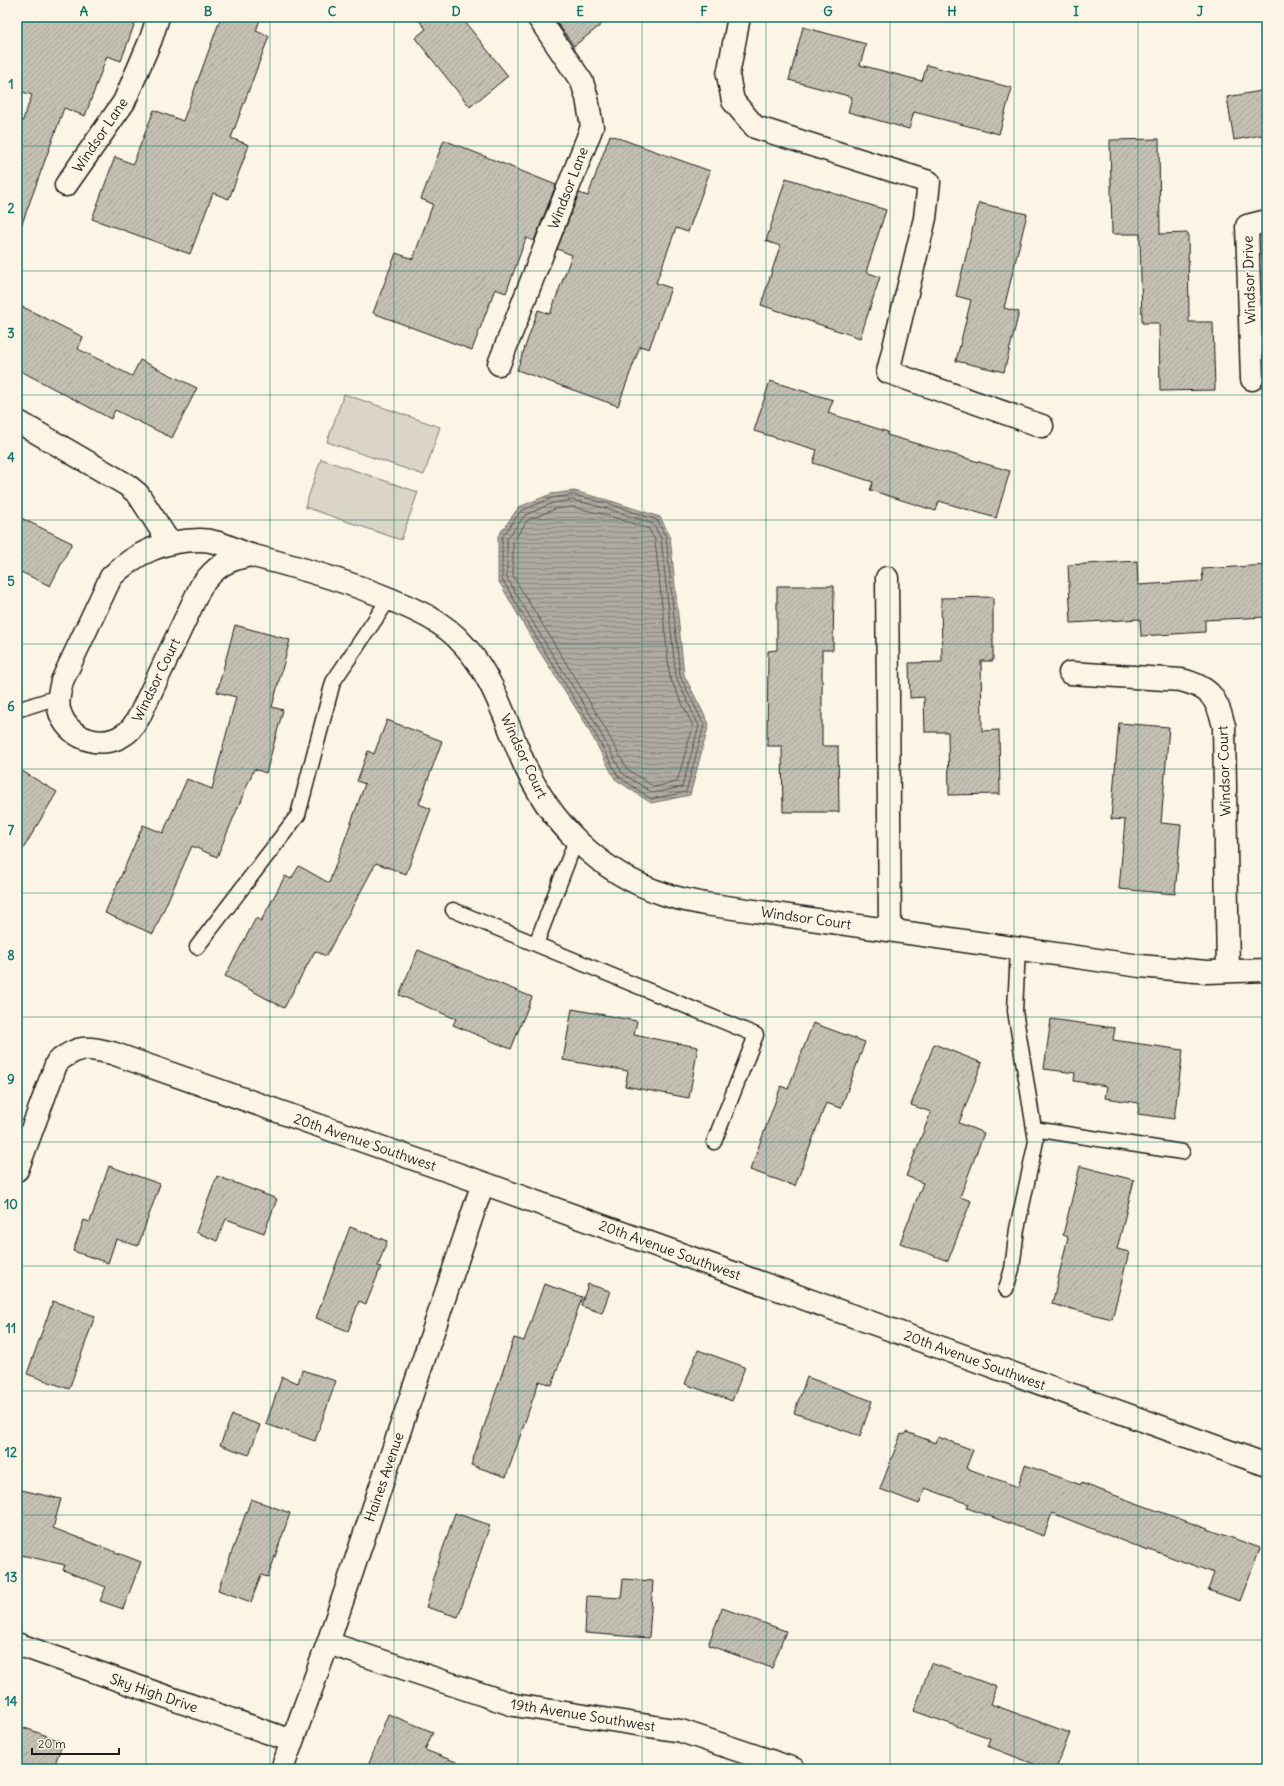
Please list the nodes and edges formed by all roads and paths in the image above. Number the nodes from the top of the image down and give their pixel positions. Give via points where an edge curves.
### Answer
1 (158, 17) edge
2 (538, 17) edge
3 (739, 17) edge
4 (66, 185) dead end
5 (1267, 221) edge
6 (499, 364) dead end
7 (1252, 379) dead end
8 (17, 421) edge
9 (1042, 426) dead end
10 (169, 542) junction
11 (251, 555) junction
12 (887, 578) dead end
13 (390, 599) junction
14 (1070, 674) dead end
15 (58, 697) junction
16 (17, 710) edge
17 (576, 840) junction
18 (453, 910) dead end
19 (890, 930) junction
20 (536, 944) junction
21 (197, 947) dead end
22 (1018, 948) junction
23 (1267, 970) edge
24 (1228, 971) junction
25 (1034, 1129) junction
26 (714, 1142) dead end
27 (1182, 1152) dead end
28 (17, 1170) edge
29 (483, 1183) junction
30 (1006, 1288) dead end
31 (1267, 1465) edge
32 (328, 1643) junction
33 (17, 1644) edge
34 (292, 1741) junction
35 (282, 1769) edge
36 (794, 1769) edge

1 - 4 street, Windsor Lane via 124,102
2 - 6 street, Windsor Lane via 582,82 592,127
3 - 9 street via 728,75 733,101 755,127 929,182 925,218 888,372
5 - 7 street, Windsor Drive via 1247,226
8 - 10 street via 127,484 138,494
10 - 11 street, Windsor Court via 201,540 222,543
10 - 15 street, Windsor Court via 139,554 111,577 62,681
11 - 13 street, Windsor Court via 360,586
11 - 15 street, Windsor Court via 230,559 212,571 201,586 140,717 126,734 106,742 96,742 76,734 62,718
12 - 19 street
13 - 17 street, Windsor Court via 438,622 462,642 482,668 496,693 523,761 541,796
13 - 21 lane via 333,682 298,815
14 - 24 street, Windsor Court via 1196,683 1211,693 1219,708 1224,726
15 - 16 lane
17 - 19 street, Windsor Court via 624,877 664,894 705,904
17 - 20 lane
18 - 20 lane
19 - 22 street, Windsor Court
20 - 26 lane via 756,1034
22 - 24 street, Windsor Court via 1140,966 1206,972
22 - 25 lane via 1014,1011
23 - 24 street, Windsor Court
25 - 27 lane
25 - 30 lane via 1036,1141 1017,1229 1012,1269
28 - 29 street, 20th Avenue Southwest via 57,1062 71,1051 90,1047
29 - 31 street, 20th Avenue Southwest
29 - 32 street, Haines Avenue
32 - 34 street, Haines Avenue
32 - 36 street, 19th Avenue Southwest via 514,1705 681,1731
33 - 34 street, Sky High Drive
34 - 35 street, Haines Avenue

